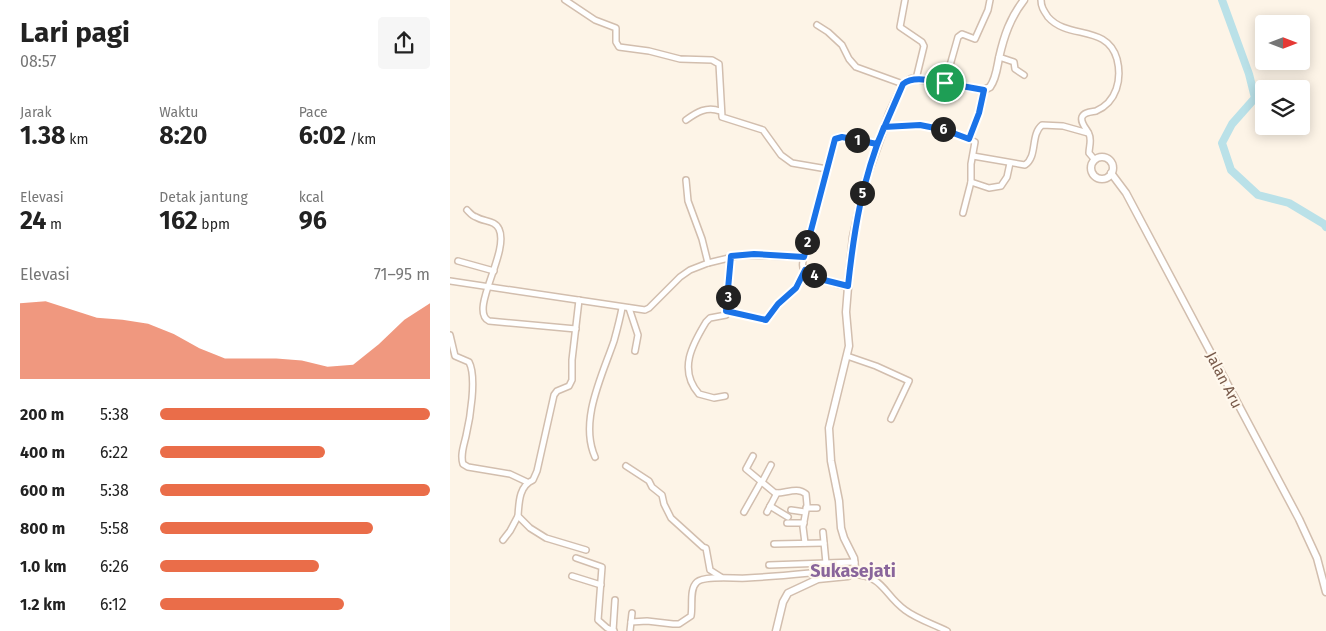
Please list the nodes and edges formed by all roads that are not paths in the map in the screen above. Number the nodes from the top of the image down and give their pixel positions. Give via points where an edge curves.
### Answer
1 (566, 0) edge
2 (905, 0) edge
3 (990, 0) edge
4 (1024, 0) edge
5 (1041, 0) edge
6 (817, 25) dead end
7 (999, 57) junction
8 (1024, 75) dead end
9 (916, 79) junction
10 (945, 83) junction
11 (903, 84) junction
12 (984, 90) junction
13 (720, 111) junction
14 (686, 120) dead end
15 (884, 127) junction
16 (1088, 133) junction
17 (969, 139) junction
18 (877, 144) junction
19 (973, 156) junction
20 (1095, 160) junction
21 (1010, 163) junction
22 (827, 169) junction
23 (1112, 173) junction
24 (686, 180) dead end
25 (971, 182) junction
26 (467, 210) dead end
27 (963, 213) dead end
28 (731, 256) junction
29 (804, 257) junction
30 (458, 261) dead end
31 (708, 263) junction
32 (805, 270) junction
33 (494, 271) junction
34 (450, 281) edge
35 (848, 286) junction
36 (488, 288) junction
37 (579, 300) junction
38 (622, 308) junction
39 (629, 308) junction
40 (726, 311) junction
41 (576, 329) junction
42 (450, 335) edge
43 (635, 351) dead end
44 (847, 356) junction
45 (724, 396) dead end
46 (891, 419) dead end
47 (753, 456) dead end
48 (594, 457) dead end
49 (626, 466) dead end
50 (770, 466) dead end
51 (527, 482) junction
52 (761, 482) junction
53 (777, 493) junction
54 (770, 506) junction
55 (816, 508) dead end
56 (791, 510) dead end
57 (805, 510) junction
58 (744, 512) dead end
59 (766, 512) dead end
60 (518, 516) junction
61 (804, 523) junction
62 (824, 532) dead end
63 (503, 540) dead end
64 (805, 543) junction
65 (824, 543) junction
66 (774, 544) dead end
67 (586, 550) dead end
68 (576, 558) dead end
69 (855, 562) junction
70 (826, 563) junction
71 (770, 565) dead end
72 (851, 574) junction
73 (572, 576) dead end
74 (721, 578) junction
75 (818, 578) junction
76 (601, 585) junction
77 (1326, 592) edge
78 (615, 600) dead end
79 (632, 614) dead end
80 (631, 622) junction
81 (614, 631) edge
82 (630, 631) edge
83 (776, 631) edge
84 (947, 631) edge

1 - 13 street via 595,20 616,28 619,47 680,59 717,62
2 - 9 street via 900,27 924,46
3 - 10 street via 975,39 962,34 958,37
4 - 7 street via 1013,14
5 - 16 street via 1042,9 1056,25 1102,38 1114,52 1119,68 1117,89 1102,108 1082,117
6 - 11 street via 842,45 856,67
7 - 8 street via 1014,62 1016,69
7 - 12 street via 994,82
9 - 10 street
9 - 11 street
10 - 12 street
11 - 15 street
12 - 17 street
13 - 14 street via 706,109
13 - 22 street via 724,119 763,130 787,161
15 - 17 street via 920,125
15 - 18 street
16 - 20 street via 1089,153
16 - 21 street via 1042,124 1036,133 1029,162 1025,165
17 - 19 street via 975,141
18 - 22 street via 842,137 835,139
18 - 35 street via 858,209
19 - 21 street
19 - 25 street
20 - 23 street via 1107,159 1113,167
20 - 23 street via 1091,170 1095,176 1106,179
21 - 25 street via 1001,186 989,188
22 - 29 street
23 - 77 street, Jalan Aru via 1126,193 1299,519 1318,558
24 - 31 street via 688,201
25 - 27 street
26 - 33 street via 499,228 500,247
28 - 29 street
28 - 31 street
28 - 40 street
29 - 32 street
30 - 33 street
31 - 39 street via 680,276 647,309
32 - 35 street via 824,280
32 - 40 street via 796,288 766,320
33 - 36 street
34 - 36 street
35 - 44 street
36 - 37 street
36 - 41 street via 482,309 490,321
37 - 38 street
37 - 41 street
38 - 39 street
38 - 48 street via 594,398 589,436
39 - 43 street via 638,335
40 - 45 street via 725,316 710,318 706,322 689,354 688,363 690,379 699,394 714,398
41 - 51 street via 572,380 569,386 554,395 537,471 533,480
42 - 51 street via 455,356 468,362 472,372 463,464 510,474
44 - 46 street via 909,381
44 - 69 street via 828,439 842,528
47 - 52 street via 746,469
49 - 74 street via 648,480 662,495 671,518 706,548 710,570
50 - 52 street
51 - 60 street via 520,495
52 - 53 street
52 - 58 street
53 - 54 street
53 - 57 street via 803,491
54 - 59 street
54 - 61 street via 788,520
55 - 57 street
56 - 57 street
57 - 61 street
60 - 63 street
60 - 67 street via 546,538
61 - 64 street
62 - 65 street
64 - 65 street
64 - 66 street
65 - 70 street
68 - 76 street via 602,567
69 - 70 street
69 - 72 street
70 - 71 street
72 - 75 street
72 - 84 street via 868,576 879,582 906,611
73 - 76 street
74 - 75 street via 810,573
74 - 80 street via 696,583 691,616 680,624
75 - 83 street via 788,593
76 - 81 street via 598,620
78 - 81 street
79 - 80 street
80 - 82 street

